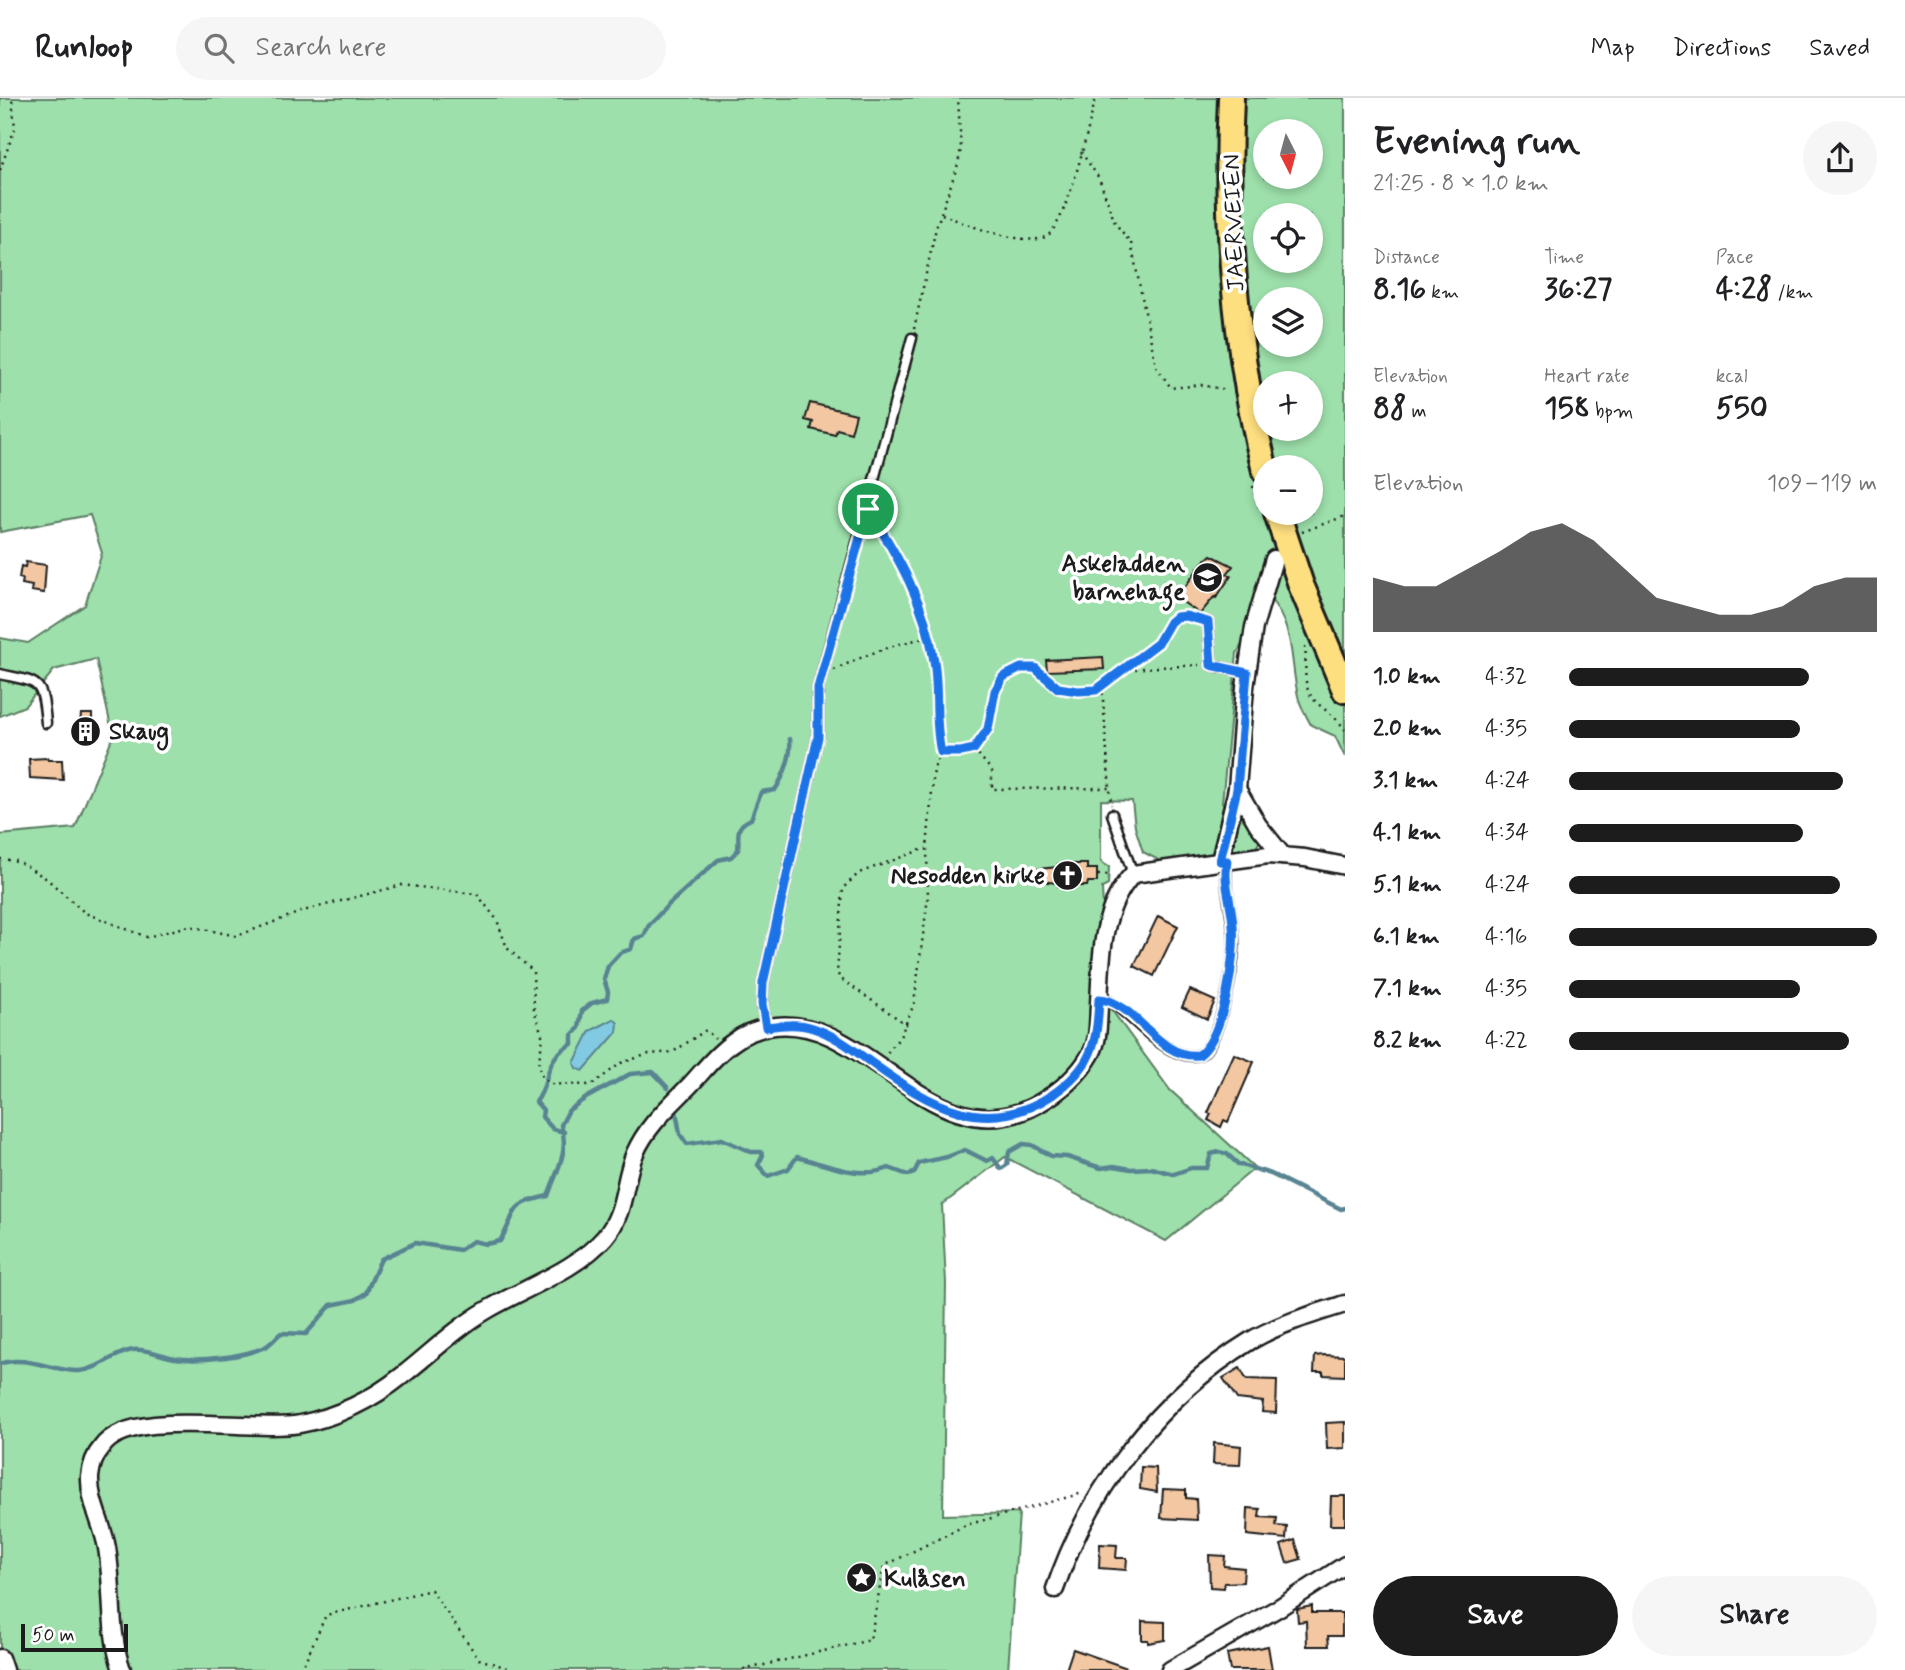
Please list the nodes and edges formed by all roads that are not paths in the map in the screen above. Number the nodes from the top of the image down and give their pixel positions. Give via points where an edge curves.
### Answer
1 (1231, 98) edge
2 (912, 338) road end
3 (1262, 455) edge
4 (1278, 525) edge
5 (1280, 549) junction
6 (1208, 622) road end
7 (1247, 673) junction
8 (0, 674) edge
9 (1345, 690) edge
10 (46, 723) dead end
11 (1237, 789) junction
12 (1112, 814) road end
13 (1283, 856) junction
14 (1223, 861) junction
15 (1345, 866) edge
16 (1133, 874) junction
17 (1099, 999) junction
18 (766, 1027) junction
19 (1345, 1304) edge
20 (1345, 1565) edge
21 (1055, 1589) dead end
22 (0, 1658) edge
23 (4, 1670) edge
24 (122, 1670) edge
25 (1170, 1670) edge

1 - 3 main road, JAERVEIEN via 1229,213 1235,303
2 - 18 lane via 818,688 818,737 763,983
4 - 5 main road
5 - 7 street via 1254,627
5 - 9 main road
6 - 7 lane via 1211,665
7 - 11 street
8 - 10 lane via 34,682 43,699
11 - 13 street
11 - 14 street
12 - 16 lane
13 - 14 street
13 - 15 street
14 - 16 street
14 - 17 lane via 1234,926 1232,963 1212,1040 1203,1052 1180,1054 1119,1008
16 - 17 street via 1122,886 1109,916
17 - 18 street via 1093,1052 1064,1087 1036,1106 995,1116 964,1114 911,1090 816,1029
18 - 24 street via 724,1049 657,1117 632,1161 616,1222 600,1242 573,1263 475,1317 383,1390 347,1409 304,1423 135,1427 108,1440 92,1464 91,1489 107,1549 112,1629
19 - 21 street via 1250,1342 1166,1410 1103,1487 1067,1553
20 - 25 street
22 - 23 street

